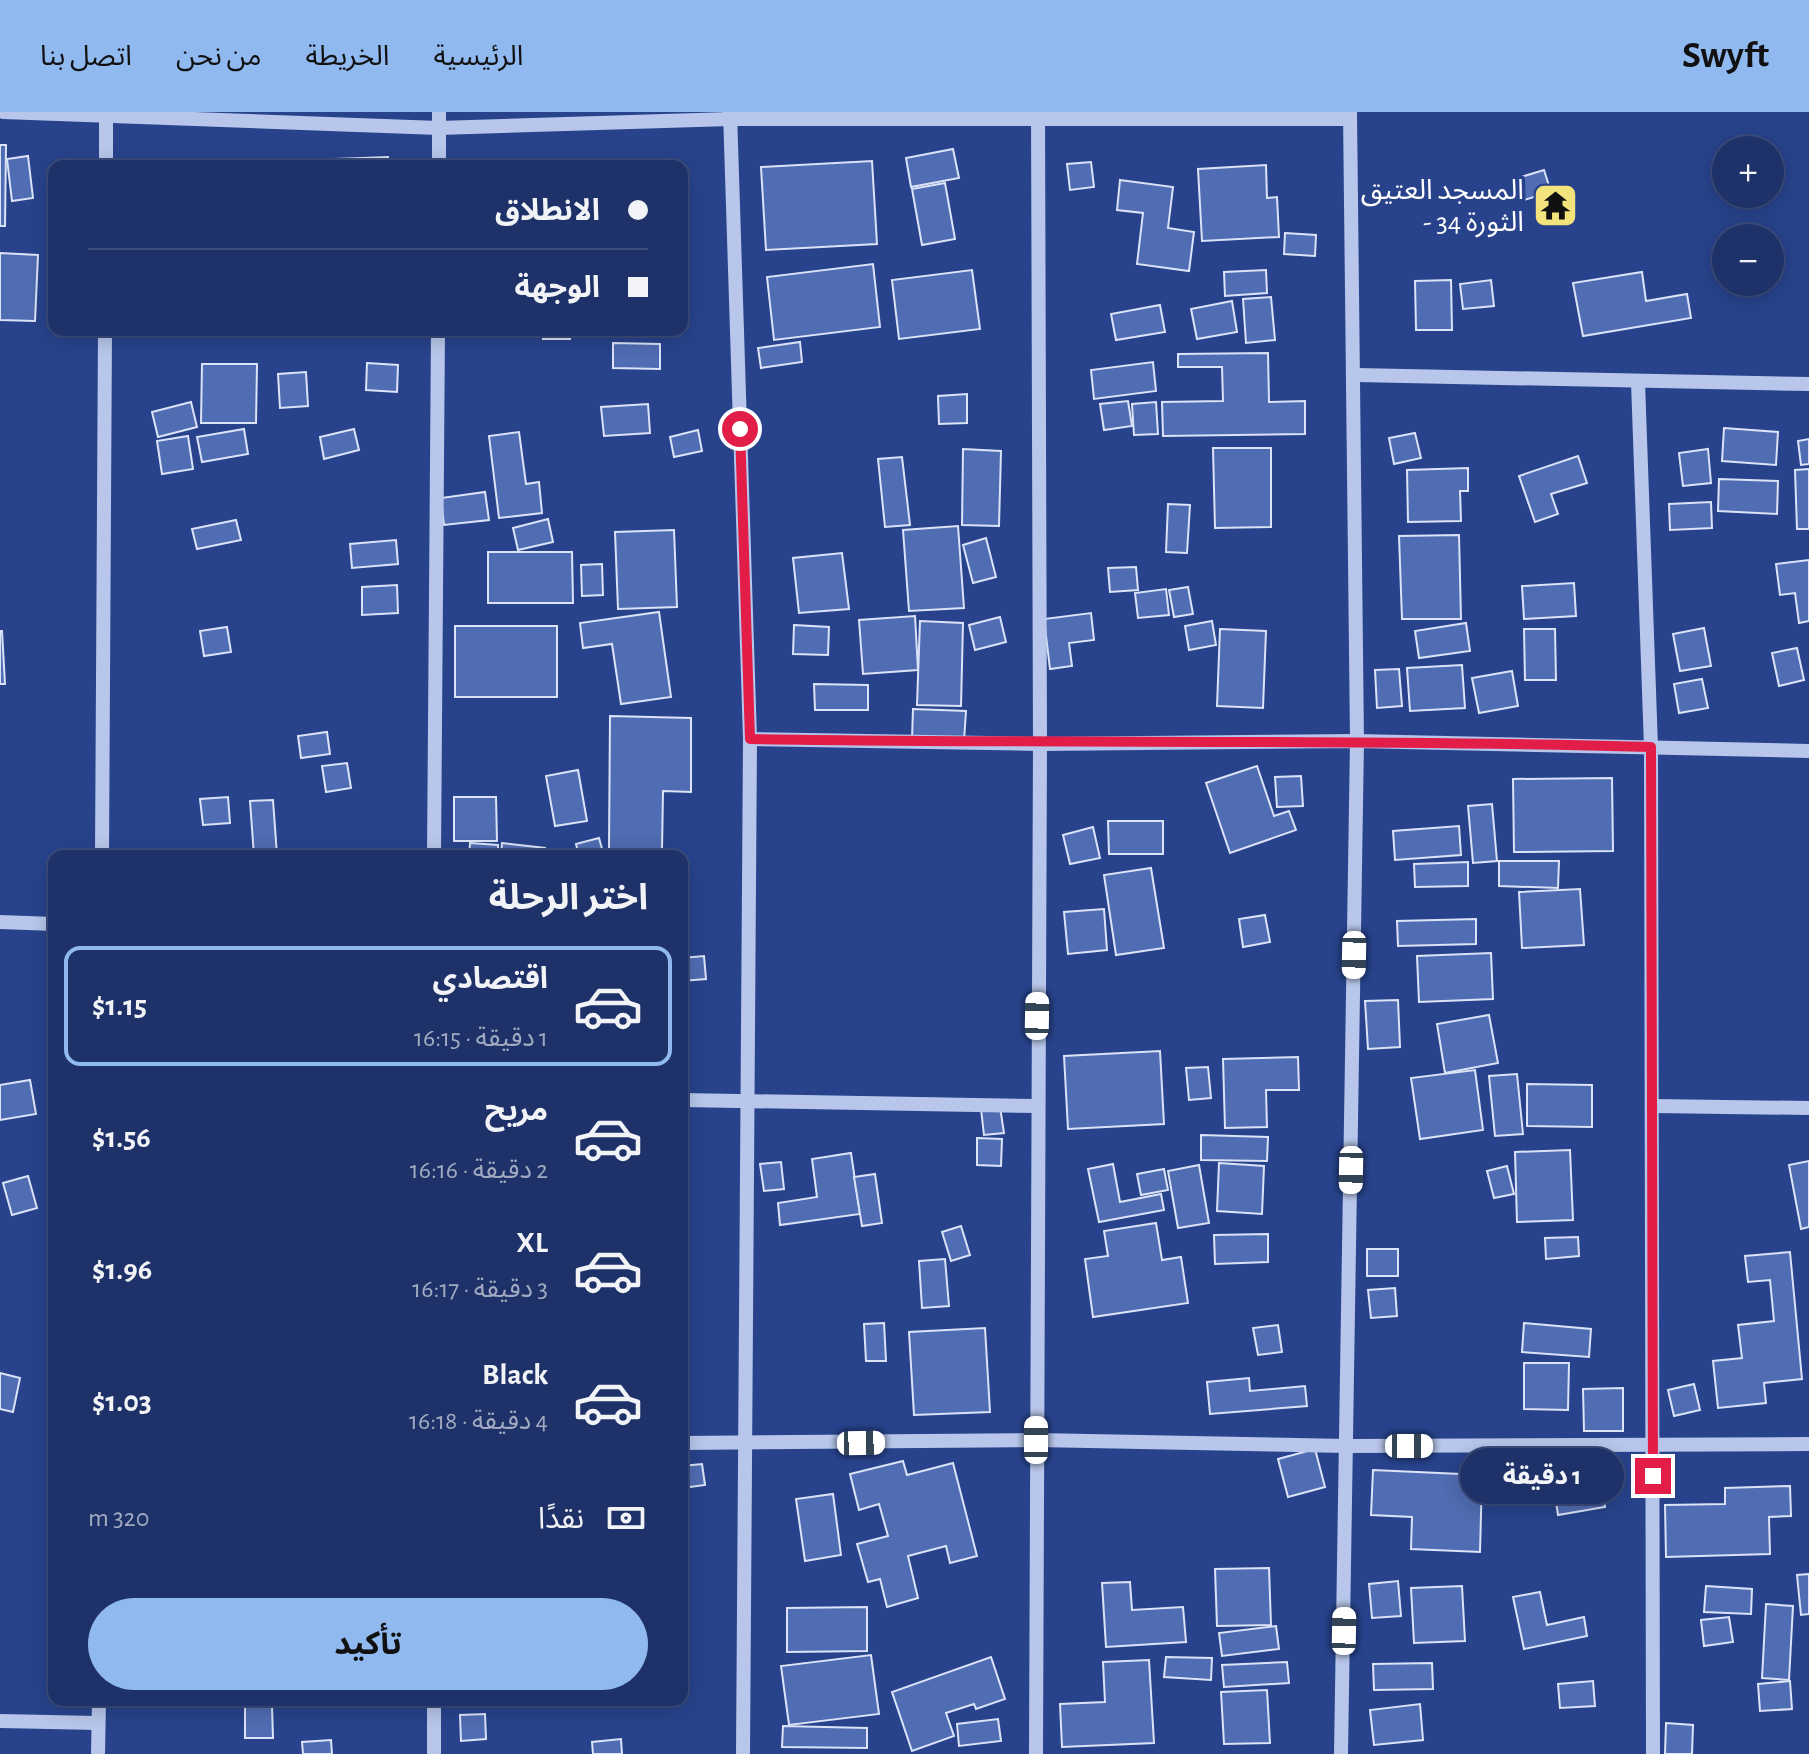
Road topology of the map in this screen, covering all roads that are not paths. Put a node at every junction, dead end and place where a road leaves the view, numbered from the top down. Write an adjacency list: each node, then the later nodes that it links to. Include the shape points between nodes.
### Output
1 (3, 112): 3 (street)
2 (439, 112): 7 (street)
3 (106, 115): 7 (street); 8 (street)
4 (730, 115): 5 (street); 7 (street); 15 (street)
5 (1038, 116): 6 (street); 17 (street)
6 (1350, 116): 12 (street)
7 (439, 128): 9 (street)
8 (106, 160)
9 (439, 160)
10 (105, 336): 20 (street)
11 (438, 336): 21 (street)
12 (1356, 375): 13 (street); 16 (street)
13 (1638, 382): 14 (street); 18 (street)
14 (1809, 384)
15 (750, 739): 17 (street); 24 (street)
16 (1357, 741): 17 (street); 18 (street); 34 (street)
17 (1040, 744): 26 (street)
18 (1651, 747): 19 (street); 27 (street)
19 (1809, 751)
20 (102, 850)
21 (434, 850)
22 (0, 922): 23 (street)
23 (48, 924)
24 (747, 1099): 25 (street); 26 (street); 32 (street)
25 (688, 1100)
26 (1036, 1106): 29 (street)
27 (1652, 1106): 28 (street); 33 (street)
28 (1809, 1108)
29 (1036, 1440): 32 (street); 34 (street); 42 (street)
30 (688, 1443): 32 (street)
31 (1809, 1444): 33 (street)
32 (744, 1445): 41 (street)
33 (1653, 1445): 34 (street); 44 (street)
34 (1348, 1446): 43 (street)
35 (99, 1706): 38 (street)
36 (434, 1706): 40 (street)
37 (0, 1721): 38 (street)
38 (98, 1723): 39 (street)
39 (98, 1754)
40 (434, 1754)
41 (743, 1754)
42 (1036, 1754)
43 (1341, 1754)
44 (1653, 1754)

